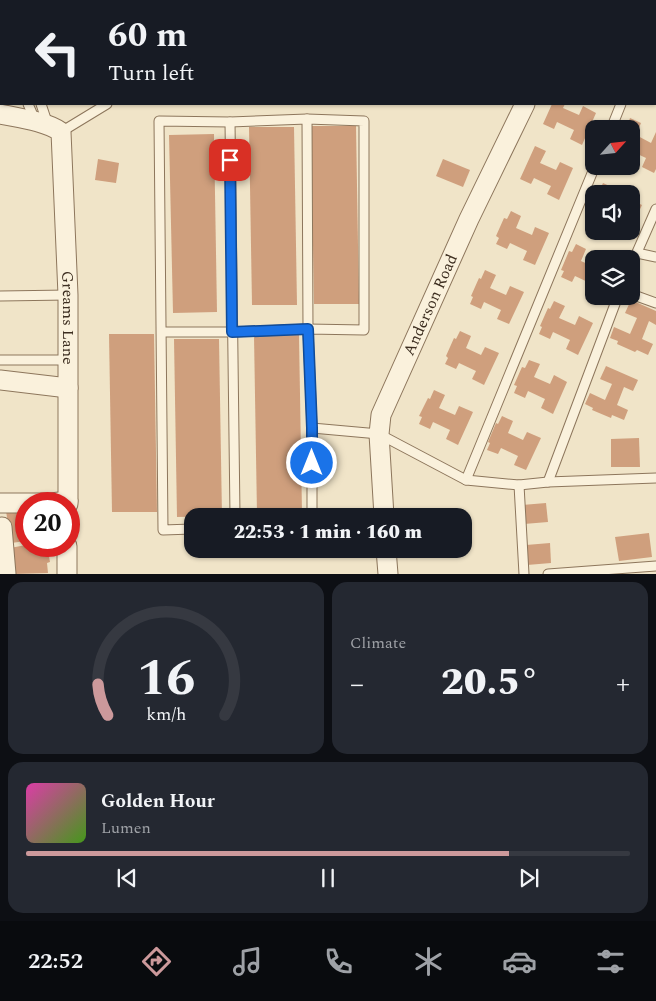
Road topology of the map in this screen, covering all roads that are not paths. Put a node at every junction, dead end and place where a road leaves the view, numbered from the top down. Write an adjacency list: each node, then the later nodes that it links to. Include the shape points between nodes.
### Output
1 (29, 105): 10 (lane)
2 (41, 105): 10 (lane)
3 (104, 105): 10 (lane)
4 (525, 105): 29 (street, Anderson Road, via 469,219 382,415)
5 (621, 105): 8 (lane)
6 (0, 114): 10 (street)
7 (307, 119): 9 (lane); 21 (lane); 21 (lane, via 364,121 364,330)
8 (615, 120)
9 (230, 122): 22 (lane, via 159,121); 23 (lane)
10 (48, 127): 16 (street, Greams Lane)
11 (591, 175): 31 (lane)
12 (656, 209): 13 (lane)
13 (638, 250)
14 (640, 254): 15 (lane)
15 (656, 257)
16 (68, 295): 17 (lane); 25 (street, Greams Lane)
17 (0, 296)
18 (640, 297): 19 (lane)
19 (656, 303)
20 (615, 305): 32 (lane)
21 (308, 329): 23 (lane); 28 (lane)
22 (161, 332): 23 (lane); 41 (lane, via 163,530)
23 (232, 332): 37 (lane)
24 (0, 360): 25 (lane)
25 (68, 360): 27 (street, Greams Lane)
26 (0, 380): 27 (street)
27 (68, 388): 34 (street, Greams Lane)
28 (312, 428): 29 (lane); 38 (lane)
29 (380, 434): 31 (lane); 39 (street, Anderson Road)
30 (656, 478): 32 (lane)
31 (466, 480): 33 (lane)
32 (548, 482): 33 (lane)
33 (519, 485): 48 (lane)
34 (68, 492)
35 (0, 504): 36 (street)
36 (15, 504)
37 (235, 508)
38 (312, 508)
39 (384, 508)
40 (2, 527): 45 (street)
41 (184, 529)
42 (67, 557): 46 (street)
43 (387, 558): 47 (street)
44 (656, 566): 49 (lane)
45 (6, 574)
46 (67, 574)
47 (388, 574)
48 (524, 574)
49 (548, 574)

